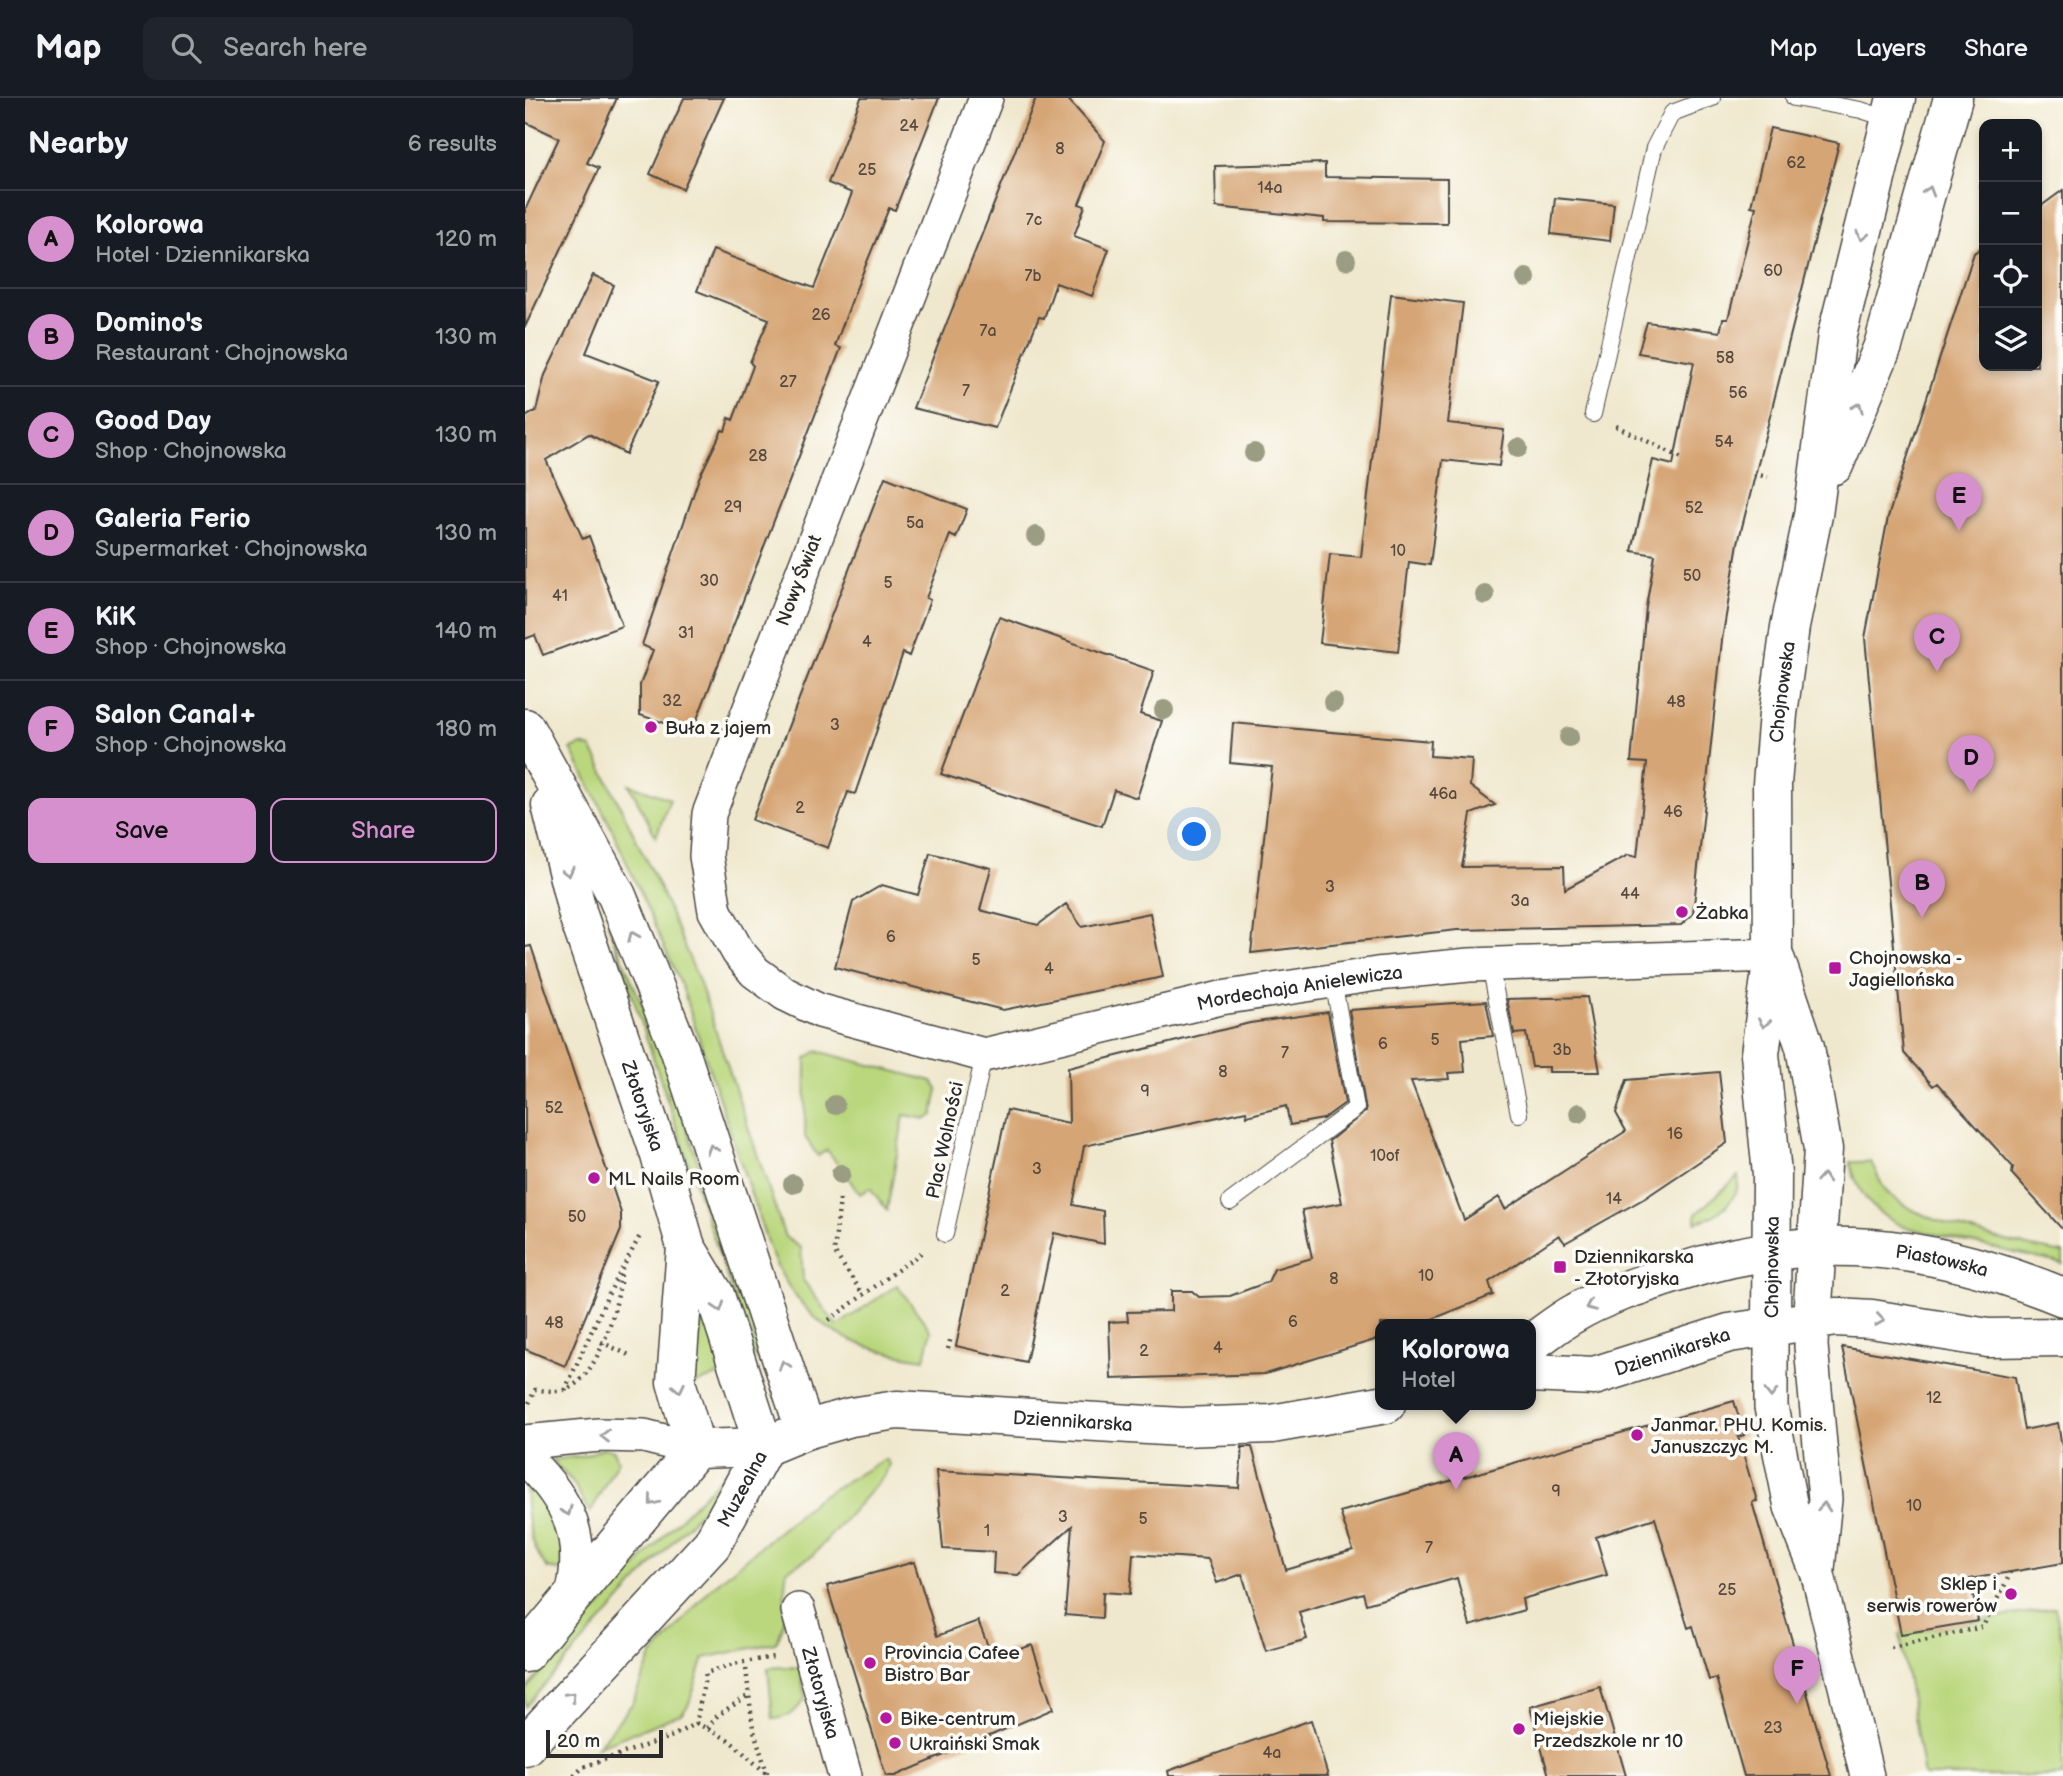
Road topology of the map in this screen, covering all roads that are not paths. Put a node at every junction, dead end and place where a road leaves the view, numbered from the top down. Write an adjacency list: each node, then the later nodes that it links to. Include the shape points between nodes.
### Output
1 (986, 98): 12 (street, Nowy Świat, via 709,814 706,856 711,895 738,952 755,972 785,994)
2 (1712, 98): 6 (lane, via 1672,113 1654,148)
3 (1794, 98): 5 (lane, via 1861,110)
4 (1953, 98): 7 (main road, Chojnowska, one-way to 4, via 1883,346)
5 (1894, 109): 7 (main road, Chojnowska, one-way to 7, via 1837,335)
6 (1593, 414)
7 (1813, 515): 9 (main road, Chojnowska, via 1790,627 1777,725 1772,784)
8 (532, 743): 18 (main road, Złotoryjska, one-way to 18, via 578,915 659,1152); 27 (main road, Złotoryjska, one-way to 8, via 655,988 617,896)
9 (1773, 955): 10 (street, Mordechaja Anielewicza); 17 (main road, Chojnowska, one-way to 9, via 1824,1162 1815,1090); 19 (main road, Chojnowska, one-way to 19, via 1760,1054 1772,1174)
10 (1490, 964): 11 (street, Mordechaja Anielewicza); 14 (lane)
11 (1333, 980): 13 (street, Mordechaja Anielewicza, via 1221,998); 15 (lane, via 1356,1108)
12 (838, 1017): 13 (street, Mordechaja Anielewicza)
13 (984, 1055): 16 (lane, Plac Wolności)
14 (1519, 1115)
15 (1230, 1202)
16 (946, 1234)
17 (1818, 1246): 19 (main road); 20 (main road, Piastowska, via 1889,1248 1954,1261 2001,1272); 21 (main road, Chojnowska)
18 (686, 1247): 29 (main road, Złotoryjska, one-way to 29, via 715,1295); 30 (main road, one-way to 30, via 676,1382)
19 (1772, 1249): 22 (main road, Chojnowska); 24 (main road, one-way to 24, via 1630,1289 1576,1312)
20 (2063, 1297)
21 (1812, 1320): 22 (main road, Dziennikarska); 23 (main road, one-way to 23, via 1872,1319 1988,1338); 32 (street, Chojnowska, one-way to 21, via 1825,1499)
22 (1771, 1325): 25 (main road, Dziennikarska, via 1728,1333 1594,1376); 32 (street, Chojnowska, one-way to 32, via 1771,1407 1791,1507)
23 (2063, 1337)
24 (1536, 1340)
25 (1536, 1373)
26 (1375, 1406): 27 (main road, Dziennikarska, via 1272,1424 1181,1427 897,1410)
27 (805, 1430): 29 (main road, Dziennikarska)
28 (525, 1442): 30 (street, one-way to 28, via 644,1436)
29 (764, 1447): 30 (main road, Muzealna); 36 (main road, Muzealna, one-way to 29, via 712,1544)
30 (696, 1449): 33 (main road, one-way to 33)
31 (525, 1458): 33 (street, one-way to 33, via 551,1484 571,1519 577,1560)
32 (1818, 1575): 38 (street, Chojnowska)
33 (571, 1601): 35 (main road)
34 (798, 1610): 37 (street, Złotoryjska)
35 (525, 1653)
36 (525, 1746)
37 (845, 1776)
38 (1867, 1776)

